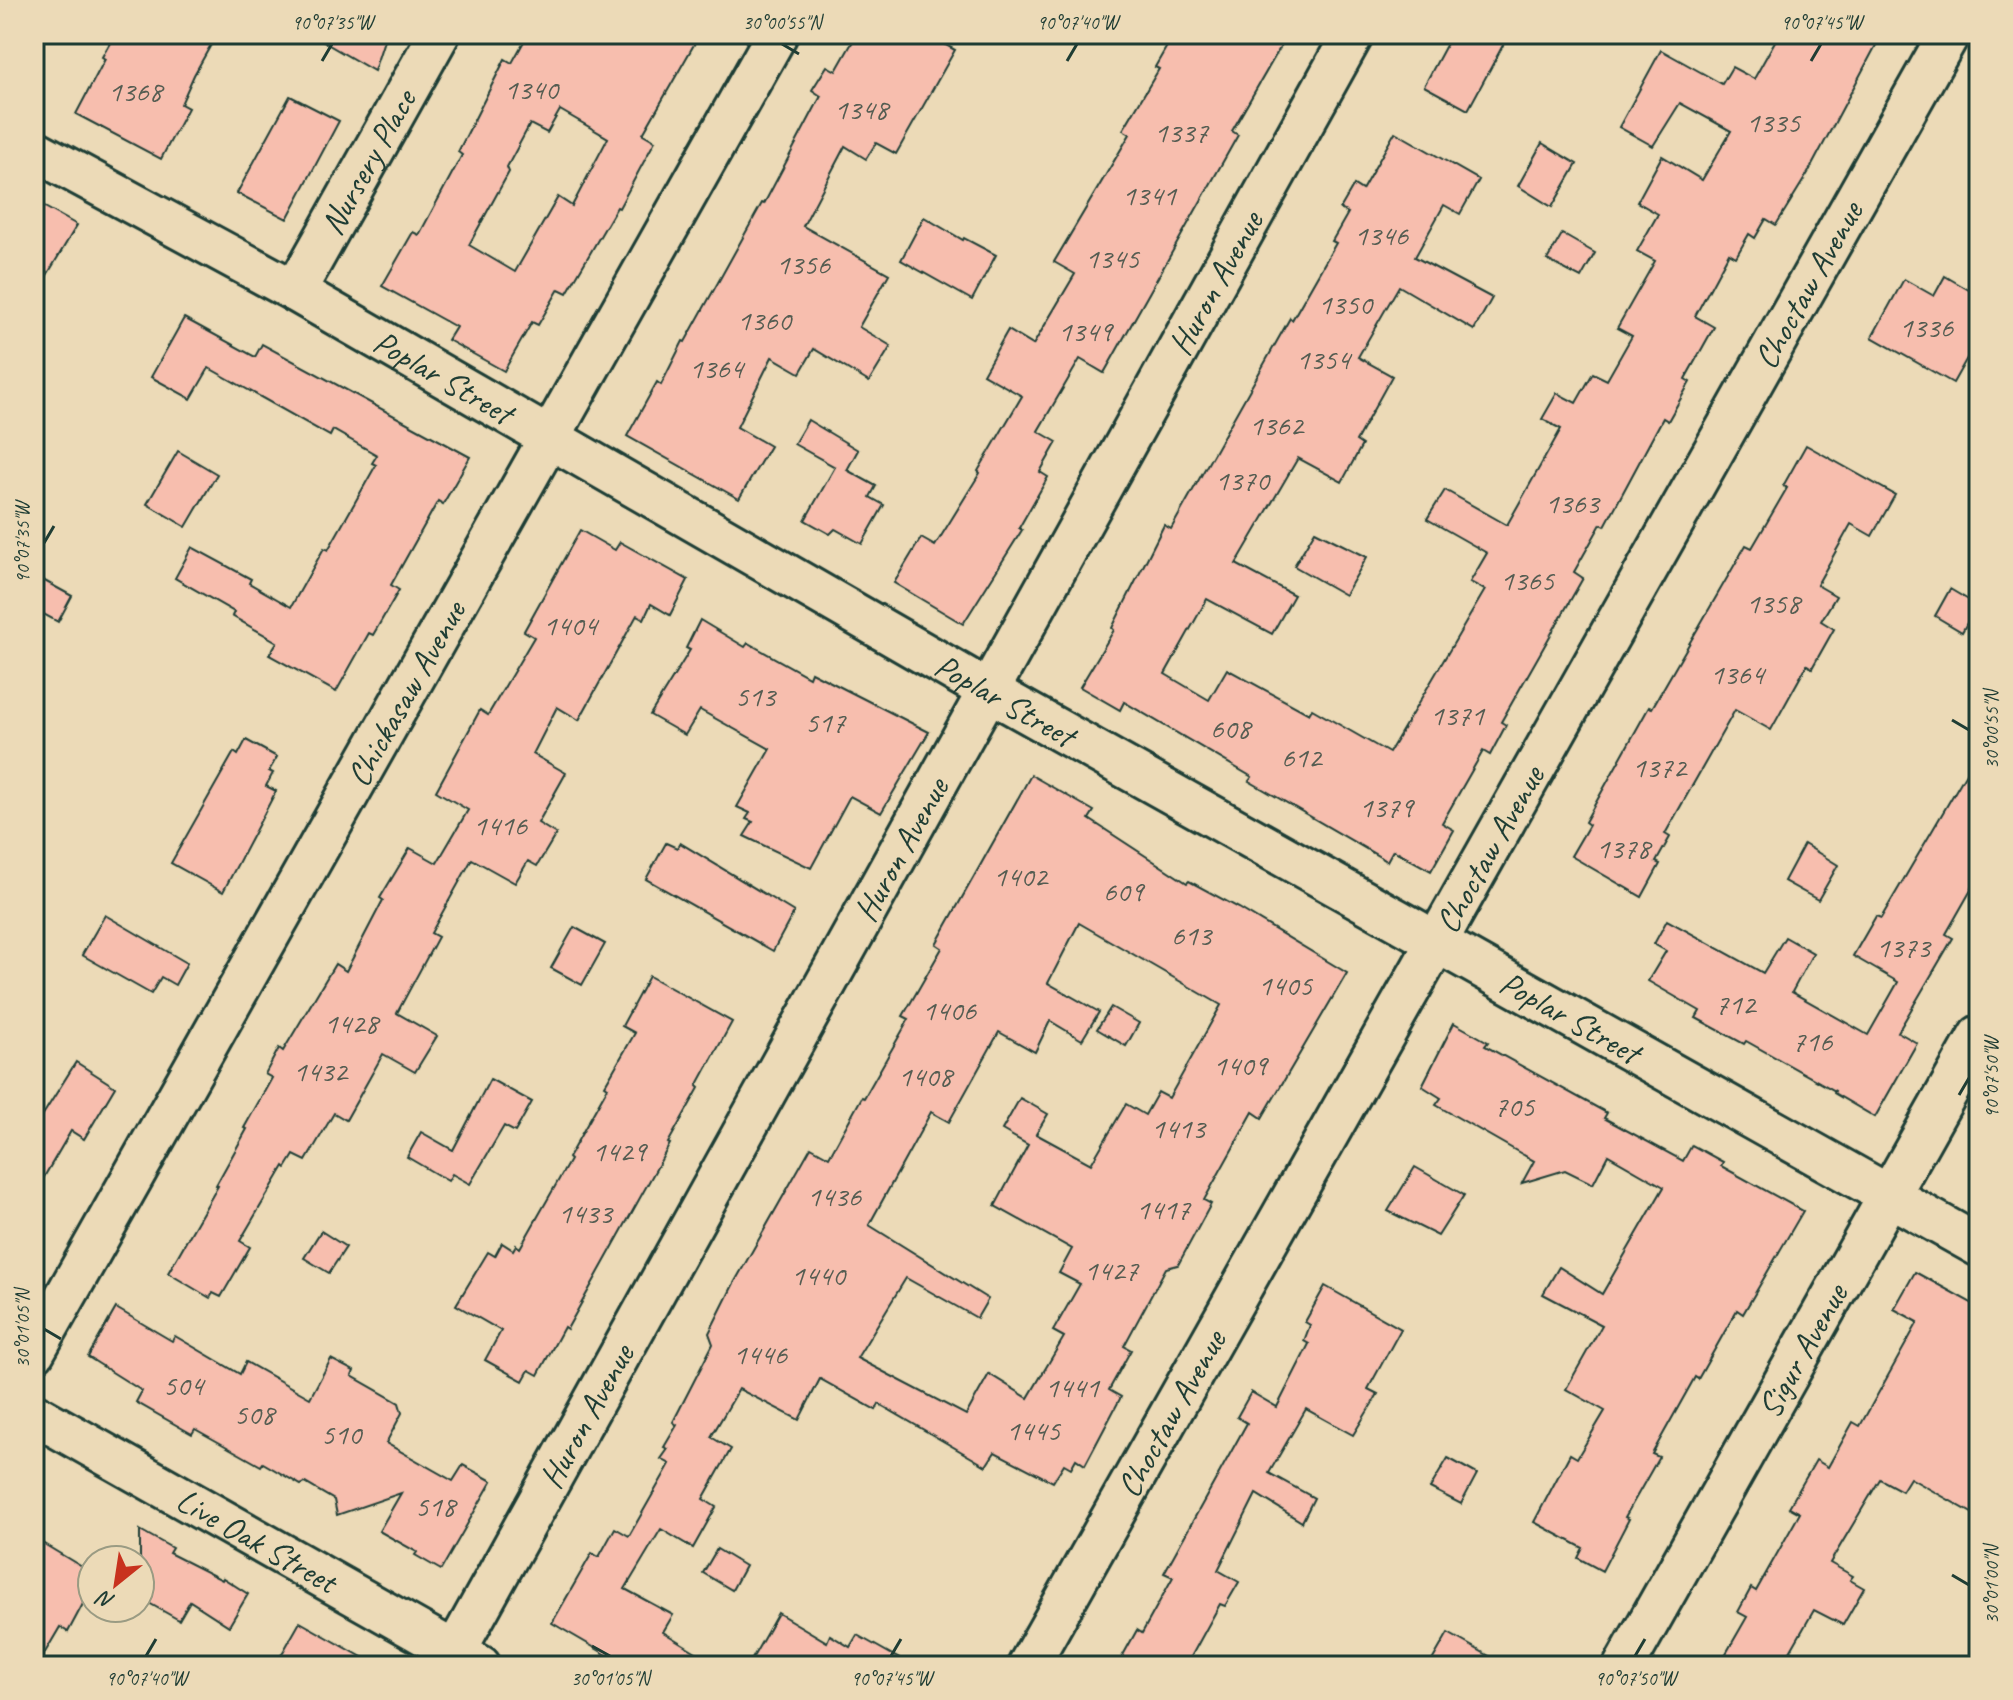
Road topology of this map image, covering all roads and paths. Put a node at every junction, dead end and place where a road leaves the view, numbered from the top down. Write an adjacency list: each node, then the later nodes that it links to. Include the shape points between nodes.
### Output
1 (439, 34): 6 (street, Nursery Place)
2 (777, 34): 7 (street, Chickasaw Avenue)
3 (1353, 34): 8 (street, Huron Avenue)
4 (1949, 34): 9 (street, Choctaw Avenue)
5 (34, 150): 6 (street, Poplar Street)
6 (295, 291): 7 (street, Poplar Street)
7 (550, 438): 8 (street, Poplar Street); 13 (street, Chickasaw Avenue)
8 (989, 691): 9 (street, Poplar Street); 15 (street, Huron Avenue)
9 (1437, 942): 11 (street, Poplar Street); 16 (street, Choctaw Avenue)
10 (1979, 1036): 11 (street, Sigur Avenue)
11 (1888, 1195): 12 (street, Poplar Street); 17 (street, Sigur Avenue)
12 (1979, 1246)
13 (34, 1352)
14 (34, 1414): 15 (street, Live Oak Street)
15 (460, 1661)
16 (1028, 1666)
17 (1624, 1666)

